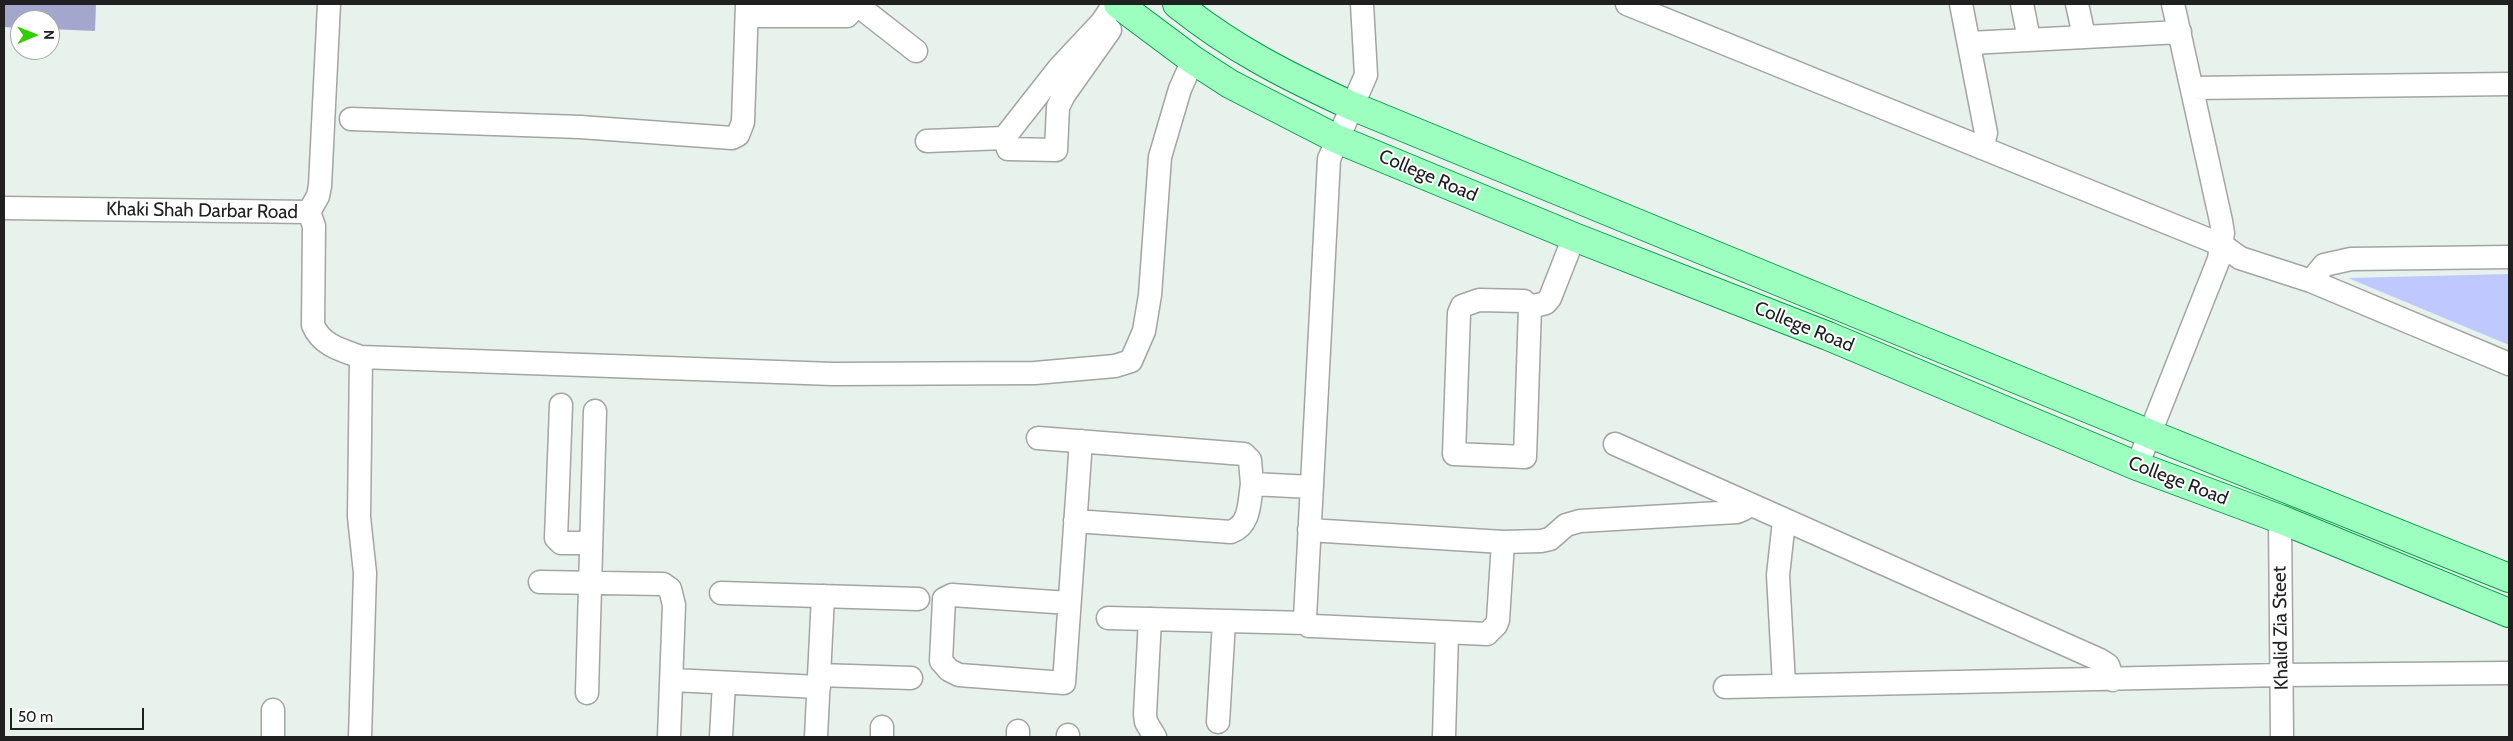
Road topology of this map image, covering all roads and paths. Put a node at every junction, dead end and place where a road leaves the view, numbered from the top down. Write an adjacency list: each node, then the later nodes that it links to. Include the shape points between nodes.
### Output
1 (329, 4): 27 (street, Khaki Shah Darbar Road, via 320,186)
2 (857, 4): 11 (street, via 847,16); 16 (street)
3 (1177, 4): 20 (main road, College Road, via 1222,38 1281,74)
4 (1362, 4): 20 (street, via 1366,74)
5 (1627, 4): 25 (street)
6 (1962, 4): 15 (street)
7 (2022, 4): 14 (street)
8 (2077, 4): 13 (street)
9 (2173, 4): 12 (street)
10 (1119, 6): 17 (main road, College Road); 22 (street, via 1059,68); 22 (street, via 1058,107 1056,150 1008,149)
11 (747, 10): 21 (street, via 743,122 738,135 732,138 580,127)
12 (2180, 32): 13 (street); 19 (street)
13 (2084, 36): 14 (street)
14 (2029, 39): 15 (street)
15 (1970, 43): 25 (street, via 1986,133)
16 (916, 51)
17 (1193, 60): 23 (main road, College Road, via 1257,99); 33 (street, via 1180,89 1160,158 1150,295 1144,331 1131,361 1115,366 1035,374 833,374)
18 (2509, 84): 19 (street)
19 (2192, 88): 29 (street, via 2221,221)
20 (1352, 106): 23 (street); 37 (main road, College Road)
21 (351, 119)
22 (1004, 138): 24 (street)
23 (1337, 139): 28 (main road, College Road); 43 (street, via 1329,159)
24 (927, 141)
25 (1982, 148): 29 (street)
26 (4, 208): 27 (street, Khaki Shah Darbar Road)
27 (309, 212): 33 (street, via 314,226 312,325 317,336 331,346)
28 (1574, 238): 32 (street, via 1550,298 1546,303); 41 (main road, College Road, via 1828,336)
29 (2222, 246): 31 (street, via 2240,258); 37 (street)
30 (2509, 257): 31 (street, via 2333,261 2324,265)
31 (2311, 281): 34 (street)
32 (1530, 307): 32 (street, via 1524,301 1479,300 1462,306 1459,313 1454,454 1525,457)
33 (361, 358): 77 (street, via 359,517 365,573)
34 (2509, 364)
35 (561, 405): 50 (street, via 556,538 562,543)
36 (595, 411): 50 (street)
37 (2150, 434): 41 (street); 51 (main road, College Road)
38 (1038, 438): 39 (street)
39 (1081, 441): 42 (street, via 1244,454 1250,460); 46 (street)
40 (1615, 444): 44 (street)
41 (2137, 466): 45 (main road, College Road)
42 (1252, 484): 43 (street); 46 (street, via 1247,519 1240,528 1231,532)
43 (1312, 487): 48 (street)
44 (1747, 503): 47 (street); 49 (street, via 1737,512 1580,521 1566,525 1550,539)
45 (2280, 519): 58 (main road, College Road); 65 (street, Khalid Zia Steet)
46 (1075, 521): 57 (street)
47 (1784, 521): 68 (street, via 2100,660 2108,665); 71 (street, via 1778,575)
48 (1309, 530): 49 (street); 62 (street, via 1304,611)
49 (1503, 542): 63 (street, via 1496,626 1487,634)
50 (591, 543): 53 (street)
51 (2509, 578)
52 (540, 582): 53 (street)
53 (590, 583): 67 (street, via 663,584 670,589 674,605); 73 (street)
54 (721, 593): 55 (street)
55 (823, 596): 56 (street); 69 (street)
56 (918, 599)
57 (1069, 603): 57 (street, via 952,595 944,599 941,661 959,675 1064,683)
58 (2509, 613)
59 (1108, 618): 60 (street)
60 (1150, 618): 61 (street); 81 (street, via 1145,714 1146,722)
61 (1224, 622): 62 (street); 75 (street)
62 (1307, 623): 63 (street, via 1313,626)
63 (1447, 633): 82 (street)
64 (2509, 673): 65 (street)
65 (2281, 675): 68 (street); 83 (street, Khalid Zia Steet)
66 (911, 678): 69 (street)
67 (672, 680): 70 (street); 78 (street)
68 (2113, 680): 71 (street)
69 (819, 681): 70 (street); 80 (street)
70 (724, 683): 79 (street)
71 (1784, 684): 72 (street)
72 (1725, 687)
73 (587, 693)
74 (273, 710): 76 (street)
75 (1218, 722)
76 (273, 737)
77 (360, 737)
78 (669, 737)
79 (721, 737)
80 (816, 737)
81 (1156, 737)
82 (1444, 737)
83 (2282, 737)

